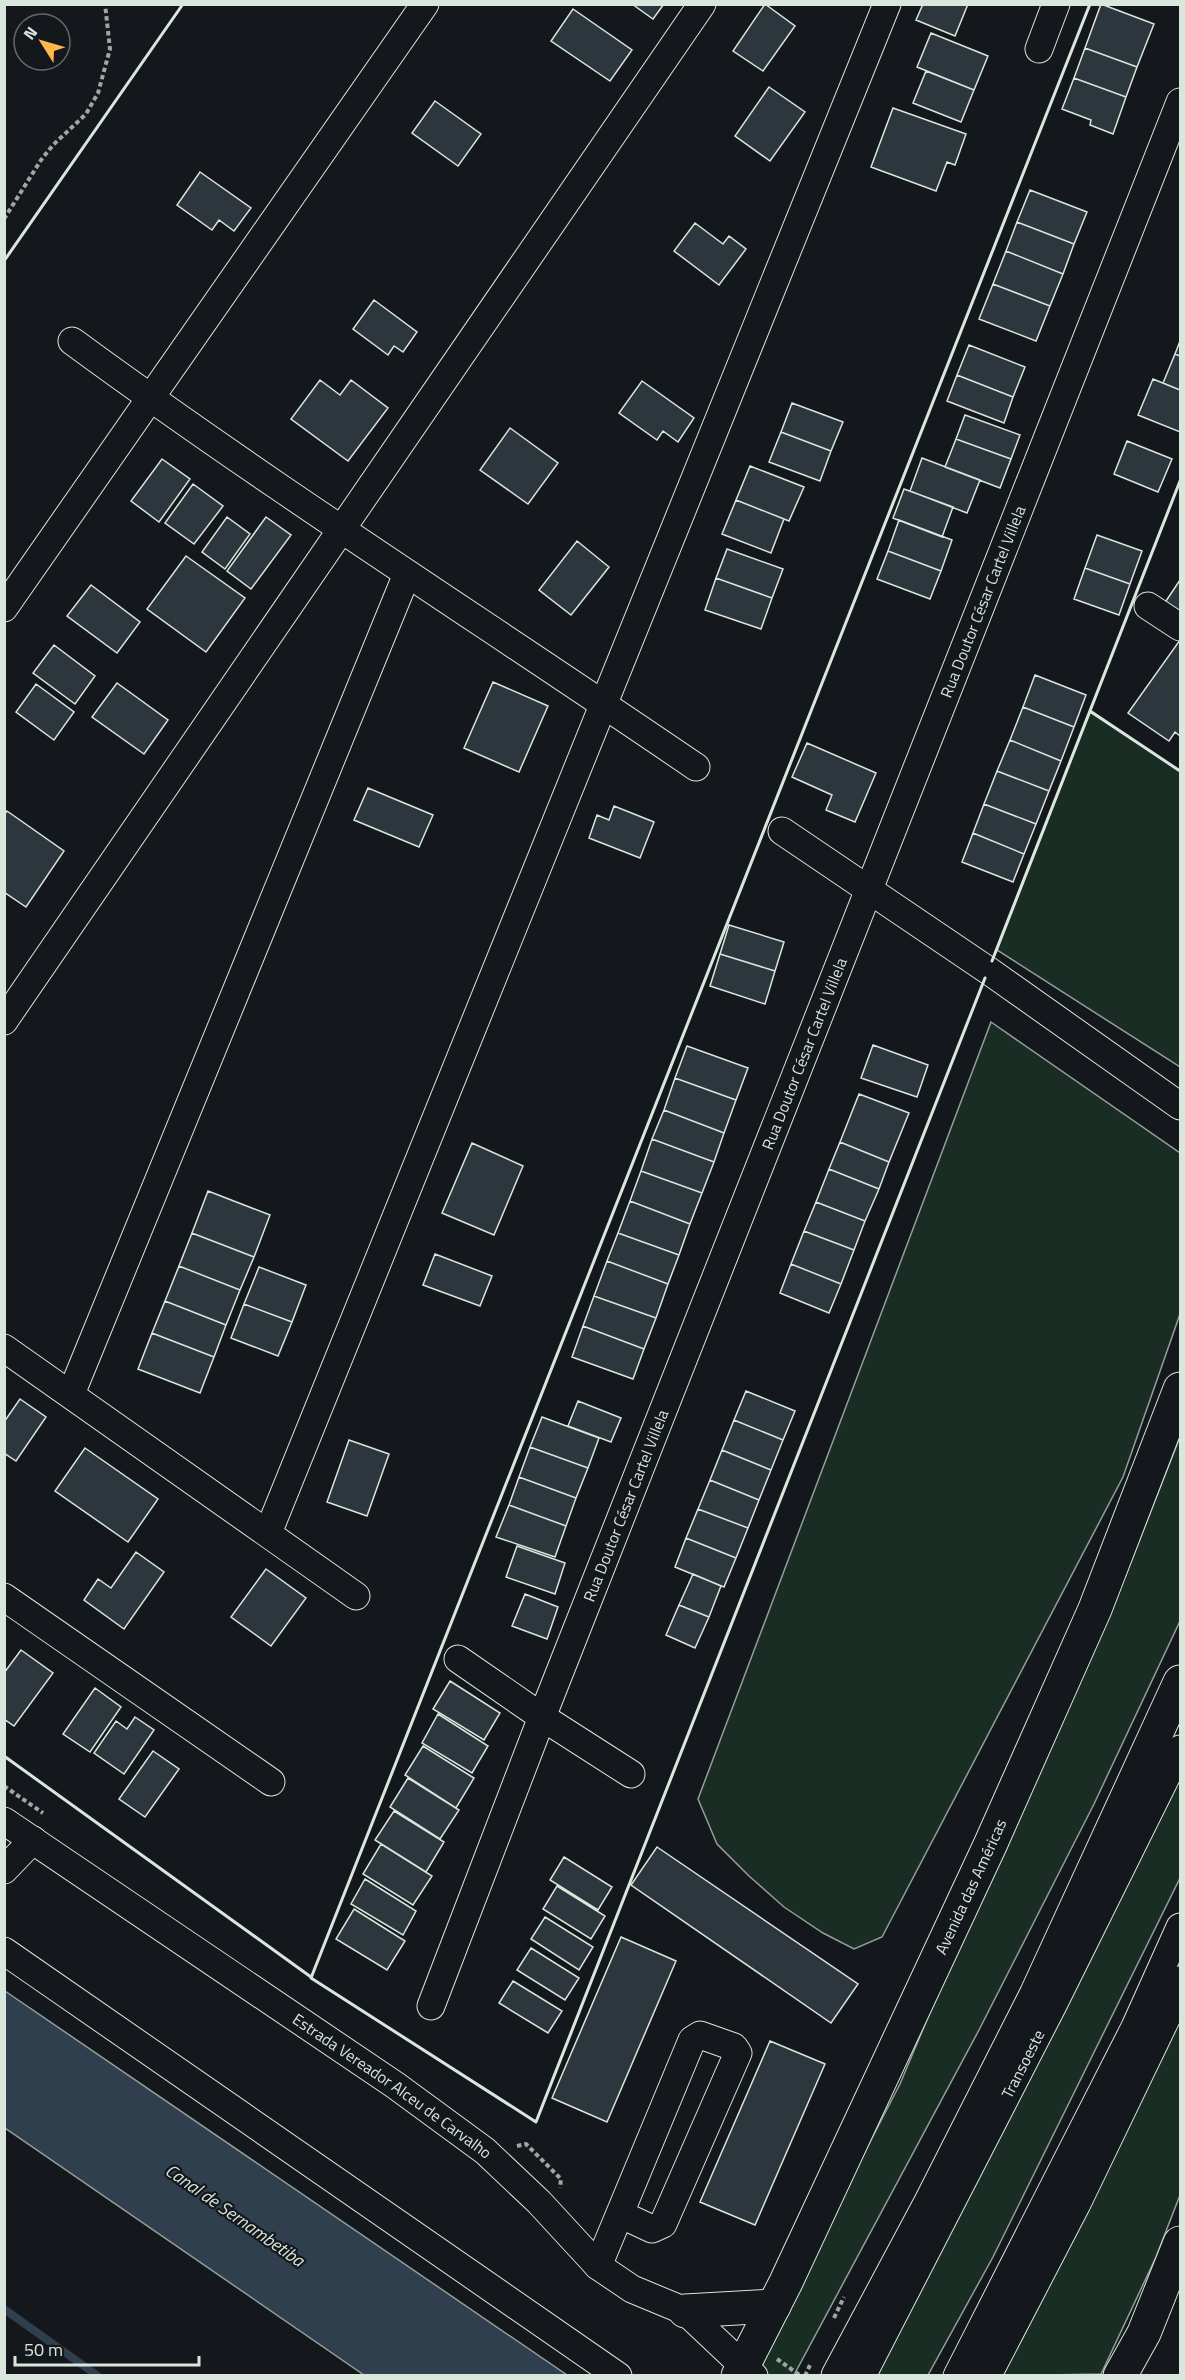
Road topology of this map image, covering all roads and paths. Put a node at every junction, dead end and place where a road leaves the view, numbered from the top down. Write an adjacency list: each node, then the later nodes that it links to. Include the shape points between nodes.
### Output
1 (105, 4): 8 (path, via 110,49 98,93 86,114 41,160)
2 (426, 4): 10 (street)
3 (702, 4): 11 (street)
4 (887, 4): 16 (street)
5 (1056, 4): 6 (street)
6 (1039, 49)
7 (1180, 102): 19 (street, Rua Doutor César Cartel Villela)
8 (4, 219)
9 (72, 341): 10 (street)
10 (150, 399): 11 (street); 14 (street)
11 (340, 528): 12 (street); 20 (street)
12 (407, 574): 16 (street); 24 (street)
13 (1148, 606): 15 (street)
14 (4, 608)
15 (1180, 627)
16 (604, 704): 17 (street); 25 (street)
17 (696, 767)
18 (782, 831): 19 (street)
19 (870, 892): 21 (street); 30 (street, Rua Doutor César Cartel Villela)
20 (4, 1021)
21 (1180, 1106)
22 (4, 1348): 24 (street)
23 (1180, 1389): 44 (main road, Avenida das Américas, via 1095,1609 1001,1822)
24 (71, 1394): 25 (street)
25 (268, 1533): 26 (street)
26 (356, 1596)
27 (4, 1597): 33 (street)
28 (458, 1659): 30 (street)
29 (1180, 1682): 46 (main road)
30 (542, 1717): 32 (street); 40 (street, Rua Doutor César Cartel Villela)
31 (1180, 1749): 46 (street, Transoeste)
32 (631, 1774)
33 (271, 1782)
34 (4, 1821): 35 (street, Estrada Vereador Alceu de Carvalho)
35 (33, 1840): 36 (street); 43 (street, Estrada Vereador Alceu de Carvalho, via 395,2085 485,2151)
36 (4, 1870)
37 (1180, 1927): 51 (street, via 1130,2038)
38 (4, 1951): 48 (street)
39 (1180, 1983): 52 (main road, via 1074,2203)
40 (431, 2006)
41 (620, 2214): 41 (street, via 692,2040 700,2035 734,2047 738,2053 663,2224 652,2229); 43 (street)
42 (1180, 2243): 53 (main road, via 1144,2333)
43 (598, 2266): 45 (street, Estrada Vereador Alceu de Carvalho, via 632,2289)
44 (774, 2306): 45 (main road); 47 (main road, Avenida das Américas)
45 (685, 2311): 47 (street, Estrada Vereador Alceu de Carvalho)
46 (872, 2337): 49 (main road); 50 (street, Transoeste)
47 (745, 2372)
48 (618, 2376)
49 (838, 2376)
50 (862, 2376)
51 (957, 2376)
52 (984, 2376)
53 (1120, 2376)

